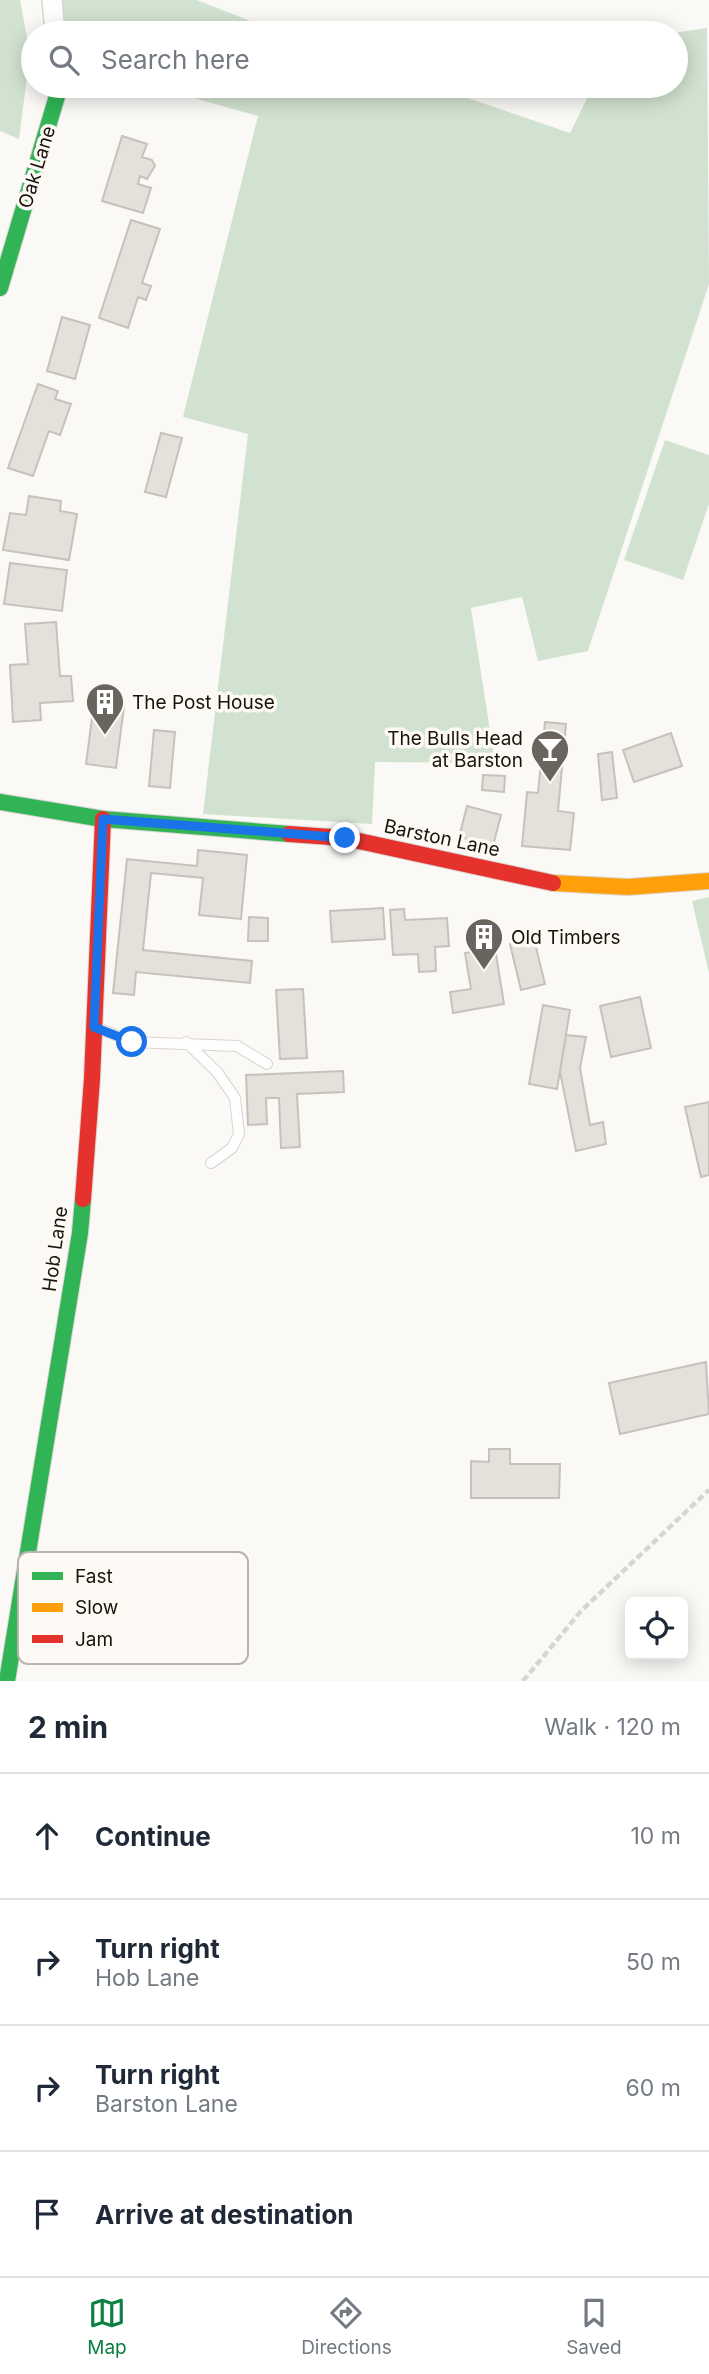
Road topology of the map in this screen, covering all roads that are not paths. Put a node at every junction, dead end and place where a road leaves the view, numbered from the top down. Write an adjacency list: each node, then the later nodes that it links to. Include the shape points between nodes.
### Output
1 (52, 0): 2 (street)
2 (54, 21)
3 (56, 98): 4 (street, Oak Lane)
4 (0, 288)
5 (0, 802): 6 (street, Barston Lane)
6 (103, 819): 7 (street, Barston Lane, via 345,838 561,885 628,887); 8 (street, Hob Lane)
7 (709, 881)
8 (94, 1027): 9 (lane, via 132,1042); 12 (street, Hob Lane, via 80,1233)
9 (186, 1042): 10 (lane, via 237,1046); 11 (lane, via 217,1072 235,1098 239,1134 232,1148)
10 (267, 1064)
11 (211, 1163)
12 (28, 1552)
13 (18, 1613): 14 (street, Hob Lane)
14 (7, 1681)

